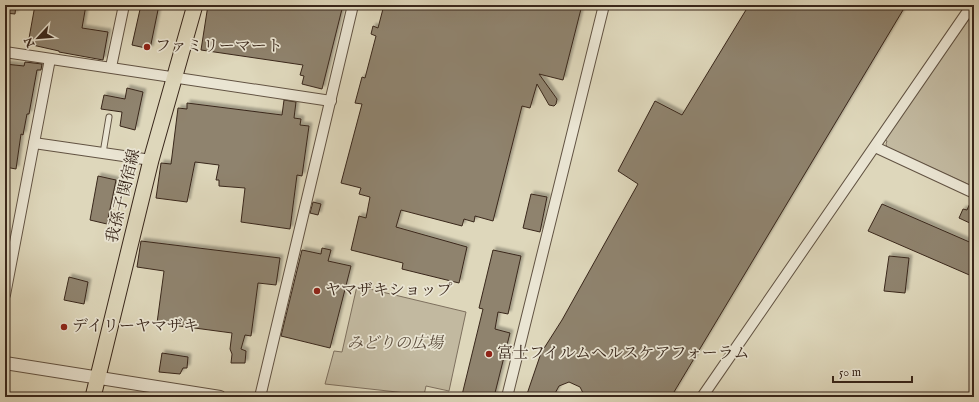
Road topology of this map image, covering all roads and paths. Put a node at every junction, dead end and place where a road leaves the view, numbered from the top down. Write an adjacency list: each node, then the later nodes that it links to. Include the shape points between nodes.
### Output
1 (124, 5): 8 (street)
2 (195, 5): 9 (main road, 我孫子関宿線)
3 (353, 5): 10 (street)
4 (604, 5): 23 (street)
5 (972, 5): 13 (street)
6 (5, 52): 7 (street)
7 (50, 59): 8 (street); 12 (street)
8 (111, 67): 9 (street)
9 (174, 78): 10 (street); 15 (main road, 我孫子関宿線)
10 (331, 101): 22 (street)
11 (109, 117): 14 (lane)
12 (34, 143): 14 (street); 17 (street)
13 (875, 147): 16 (street); 24 (street)
14 (103, 153): 15 (street)
15 (151, 160): 19 (main road, 我孫子関宿線)
16 (974, 193)
17 (5, 295)
18 (5, 363): 19 (street)
19 (98, 378): 20 (main road, 我孫子関宿線); 21 (street)
20 (93, 397)
21 (220, 397)
22 (260, 397)
23 (507, 397)
24 (702, 397)

